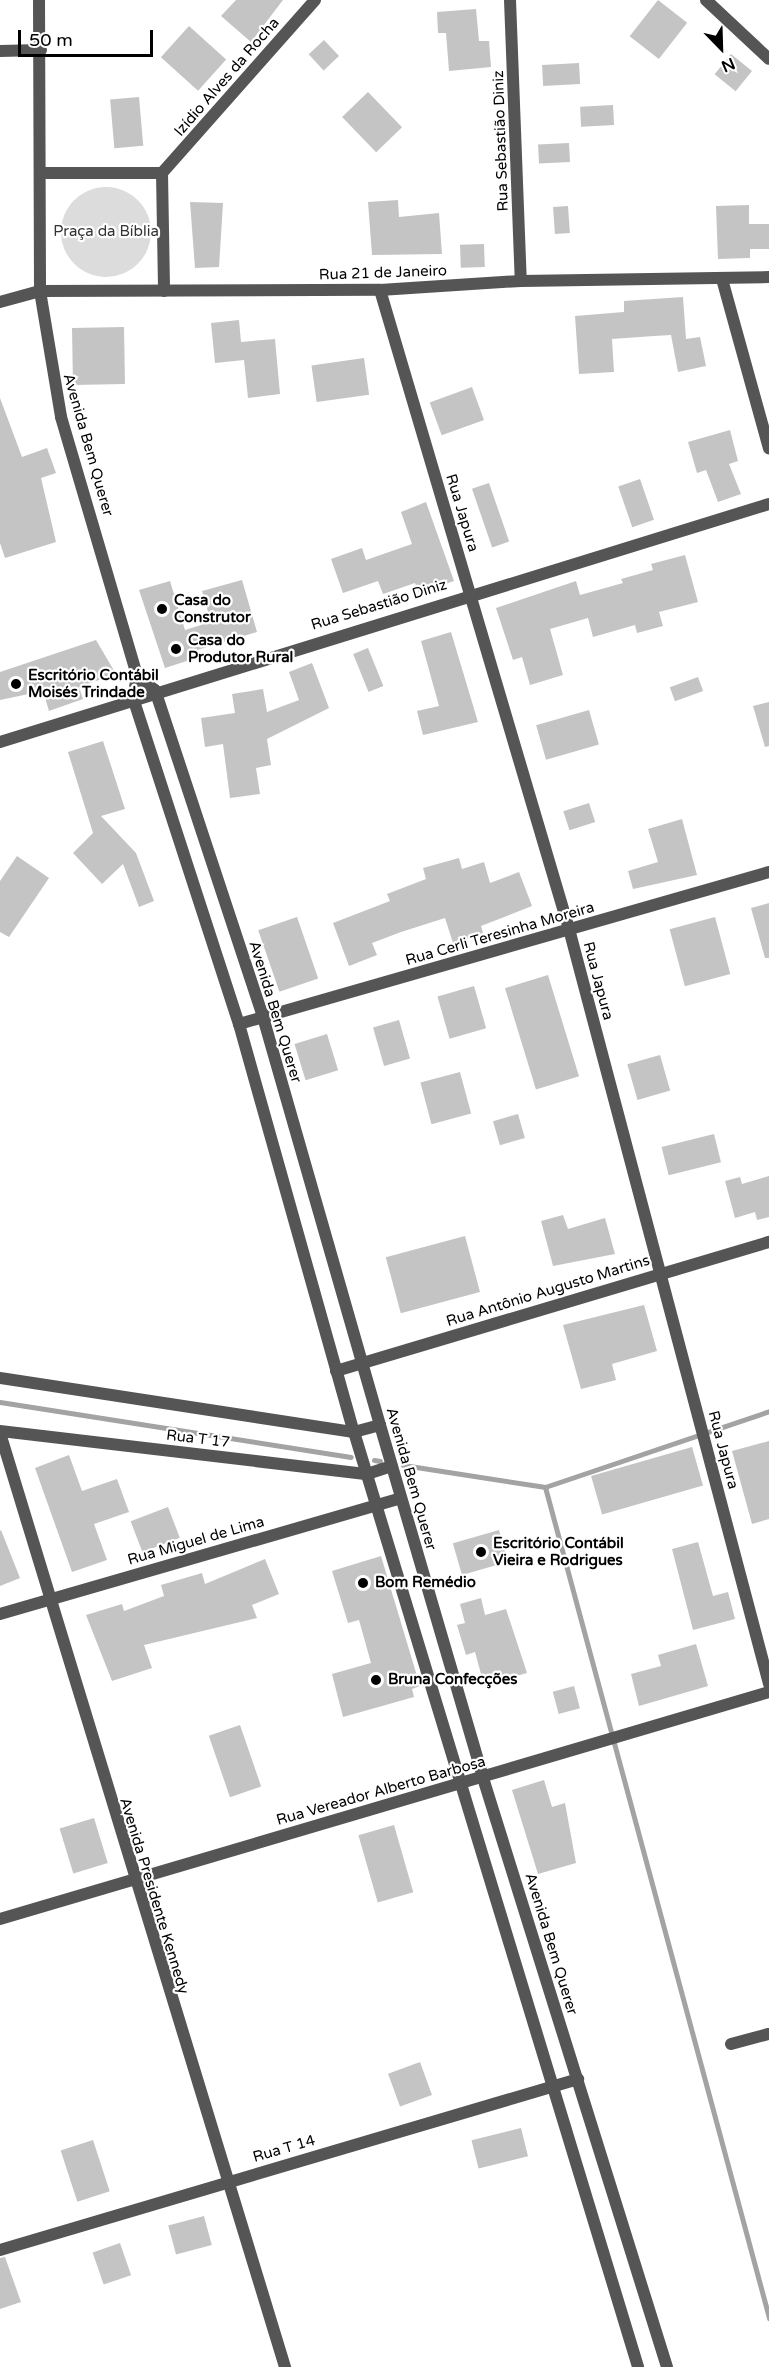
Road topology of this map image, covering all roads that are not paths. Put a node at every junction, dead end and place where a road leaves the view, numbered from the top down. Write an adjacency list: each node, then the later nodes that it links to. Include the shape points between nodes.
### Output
1 (39, 0): 5 (street, Avenida Bem Querer)
2 (315, 0): 9 (street, Izídio Alves da Rocha)
3 (510, 0): 12 (street, Rua Sebastião Diniz)
4 (706, 0): 7 (street)
5 (41, 50): 6 (street); 8 (street, Avenida Bem Querer)
6 (0, 51)
7 (769, 59)
8 (42, 173): 9 (street); 14 (street, Avenida Bem Querer)
9 (162, 173): 15 (street)
10 (769, 277): 11 (street, Rua 21 de Janeiro)
11 (722, 279): 12 (street, Rua 21 de Janeiro); 17 (street)
12 (521, 281): 13 (street, Rua 21 de Janeiro)
13 (380, 290): 15 (street, Rua 21 de Janeiro); 19 (street, Rua Japura)
14 (40, 291): 15 (street, Rua 21 de Janeiro); 16 (street, Rua 21 de Janeiro); 20 (street, Avenida Bem Querer, via 61,417)
15 (164, 291)
16 (0, 302)
17 (769, 449)
18 (769, 504): 19 (street, Rua Sebastião Diniz)
19 (470, 592): 21 (street, Rua Sebastião Diniz); 25 (street, Rua Japura)
20 (137, 676): 21 (street); 22 (street, Avenida Bem Querer)
21 (155, 690): 22 (street, Rua Sebastião Diniz); 26 (street, Avenida Bem Querer)
22 (133, 698): 23 (street, Rua Sebastião Diniz); 27 (street, Avenida Bem Querer)
23 (0, 742)
24 (769, 872): 25 (street, Rua Cerli Teresinha Moreira)
25 (569, 929): 26 (street, Rua Cerli Teresinha Moreira); 29 (street, Rua Japura)
26 (263, 1017): 27 (street, Rua Cerli Teresinha Moreira); 30 (street, Avenida Bem Querer)
27 (238, 1024): 31 (street, Avenida Bem Querer)
28 (769, 1242): 29 (street, Rua Antônio Augusto Martins)
29 (659, 1273): 30 (street, Rua Antônio Augusto Martins); 42 (street, Rua Japura)
30 (361, 1364): 31 (street, Rua Antônio Augusto Martins); 33 (street, Avenida Bem Querer)
31 (336, 1371): 35 (street, Avenida Bem Querer)
32 (0, 1378): 35 (street, Rua T 17)
33 (380, 1425): 35 (street, Rua T 17); 36 (street, Avenida Bem Querer)
34 (0, 1432): 37 (street, Rua T 17); 40 (street, Avenida Presidente Kennedy)
35 (354, 1432): 37 (street, Avenida Bem Querer)
36 (392, 1466): 37 (street, Rua T 17); 38 (street, Avenida Bem Querer)
37 (367, 1474): 39 (street, Avenida Bem Querer)
38 (401, 1498): 39 (street, Rua Miguel de Lima); 44 (street, Avenida Bem Querer)
39 (377, 1504): 40 (street, Rua Miguel de Lima); 45 (street, Avenida Bem Querer)
40 (48, 1599): 41 (street, Rua Miguel de Lima); 46 (street, Avenida Presidente Kennedy)
41 (0, 1614)
42 (769, 1684)
43 (769, 1692): 44 (street, Rua Vereador Alberto Barbosa)
44 (483, 1778): 45 (street, Rua Vereador Alberto Barbosa); 50 (street, Avenida Bem Querer)
45 (459, 1785): 46 (street, Rua Vereador Alberto Barbosa); 51 (street, Avenida Bem Querer)
46 (133, 1877): 47 (street, Rua Vereador Alberto Barbosa); 52 (street, Avenida Presidente Kennedy)
47 (0, 1919)
48 (769, 2034): 49 (street)
49 (731, 2044)
50 (578, 2079): 51 (street, Rua T 14); 56 (street, Avenida Bem Querer)
51 (552, 2086): 52 (street, Rua T 14); 55 (street, Avenida Bem Querer)
52 (227, 2182): 53 (street, Rua T 14); 54 (street, Avenida Presidente Kennedy)
53 (0, 2250)
54 (285, 2367)
55 (638, 2367)
56 (667, 2367)

